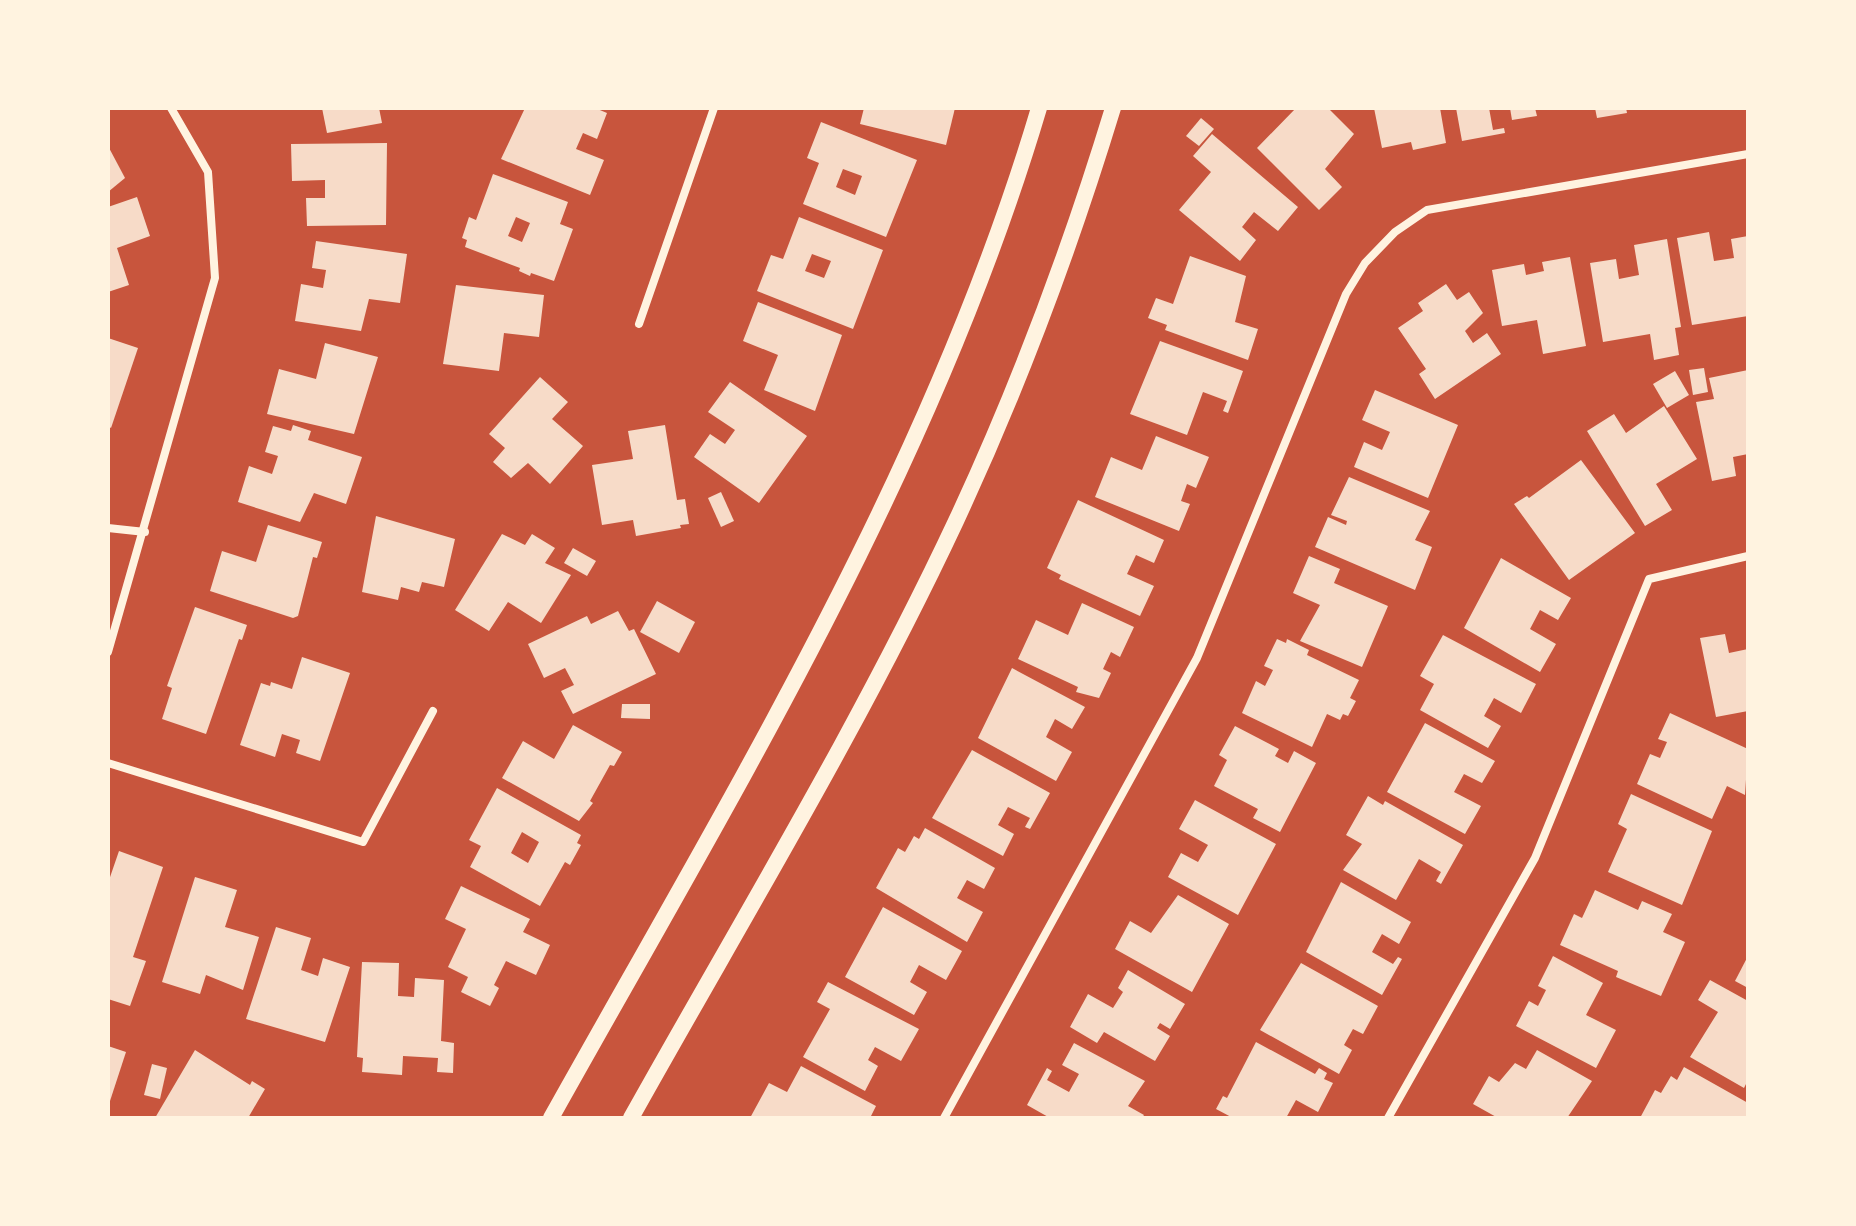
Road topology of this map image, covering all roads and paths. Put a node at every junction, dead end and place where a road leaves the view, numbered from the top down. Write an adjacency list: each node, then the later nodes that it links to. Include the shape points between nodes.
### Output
1 (171, 108): 8 (street, via 208,172 215,278)
2 (714, 108): 6 (street)
3 (1039, 108): 13 (main road, via 969,311 890,495 799,674)
4 (1113, 108): 14 (main road, via 1034,335 956,521 866,698)
5 (1748, 154): 15 (street, via 1427,210 1395,232 1365,263 1335,319 1197,658)
6 (639, 324)
7 (108, 528): 8 (street)
8 (145, 532): 10 (street)
9 (1748, 556): 16 (street, via 1649,579 1535,858)
10 (108, 652)
11 (433, 711): 12 (street, via 363,842)
12 (108, 763)
13 (551, 1118)
14 (631, 1118)
15 (944, 1118)
16 (1388, 1118)

